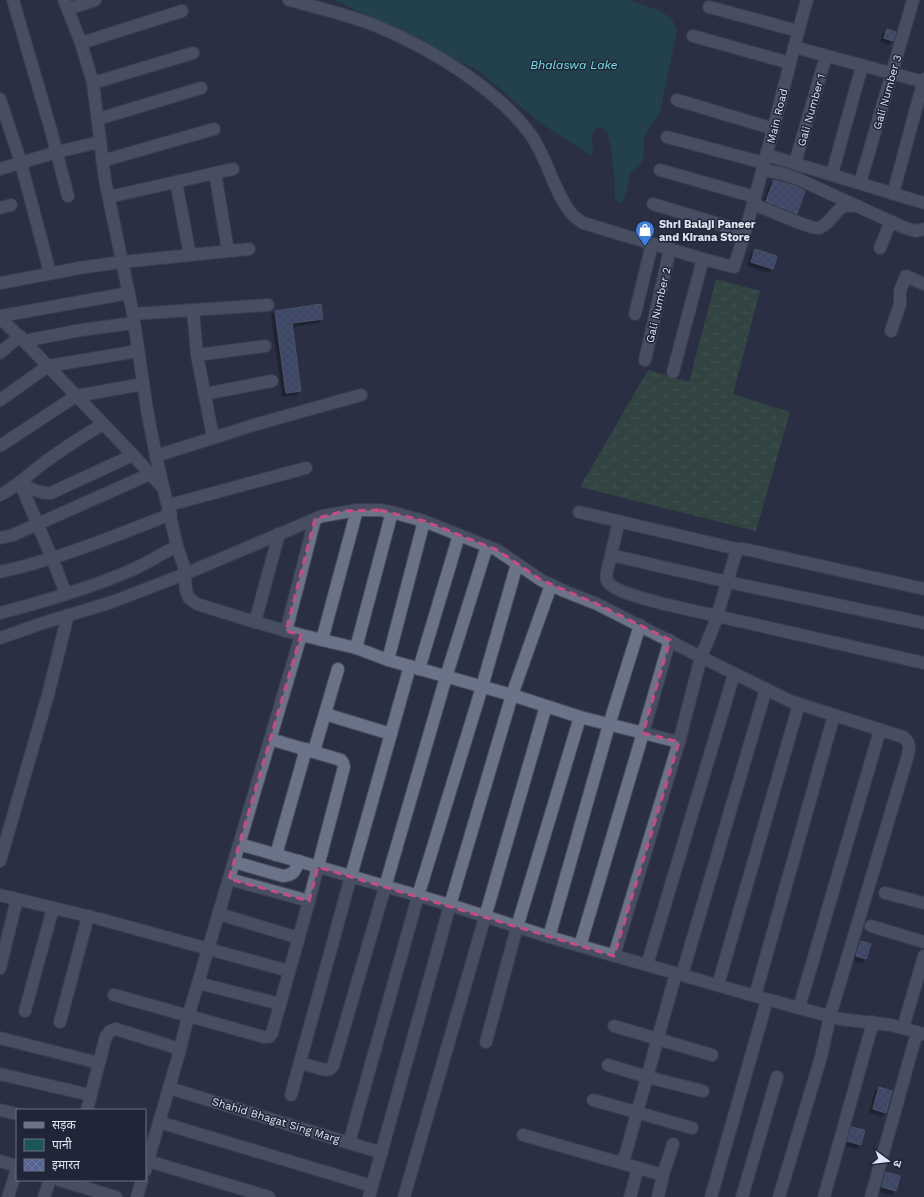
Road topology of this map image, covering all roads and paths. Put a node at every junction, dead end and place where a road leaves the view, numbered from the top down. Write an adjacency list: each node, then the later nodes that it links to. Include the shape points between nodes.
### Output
1 (12, 0): 29 (street)
2 (95, 0): 6 (street)
3 (289, 0): 51 (street, via 348,16 385,30 450,65 489,92 512,113 532,137 572,214 583,223)
4 (805, 0): 9 (street, Main Road)
5 (913, 0): 17 (street, Gali Number 3)
6 (66, 5): 11 (street)
7 (709, 7): 9 (street)
8 (182, 11): 11 (street)
9 (798, 31): 12 (street, Main Road)
10 (693, 36): 15 (street)
11 (81, 44): 19 (street)
12 (794, 46): 14 (street); 15 (street, Main Road)
13 (193, 53): 19 (street)
14 (826, 56): 16 (street); 33 (street, Gali Number 1)
15 (790, 63): 24 (street, Main Road)
16 (862, 66): 17 (street); 38 (street)
17 (892, 74): 18 (street); 40 (street, Gali Number 3)
18 (924, 81): 41 (street)
19 (93, 83): 23 (street)
20 (201, 88): 23 (street)
21 (0, 98): 26 (street)
22 (676, 100): 24 (street)
23 (98, 118): 28 (street)
24 (774, 128): 32 (street, Main Road)
25 (214, 129): 30 (street)
26 (5, 132): 31 (street)
27 (667, 137): 32 (street)
28 (100, 142): 29 (street); 30 (street)
29 (57, 152): 31 (street); 42 (street)
30 (102, 161): 43 (street)
31 (21, 163): 34 (street); 59 (street)
32 (765, 163): 33 (street); 44 (street, Main Road); 47 (street, via 780,173)
33 (795, 164): 38 (street)
34 (0, 169)
35 (233, 169): 37 (street)
36 (660, 170): 44 (street)
37 (215, 173): 39 (street); 55 (street)
38 (832, 174): 40 (street)
39 (176, 182): 43 (street); 56 (street)
40 (860, 183): 41 (street)
41 (893, 194): 45 (street)
42 (68, 196)
43 (109, 197): 58 (street)
44 (754, 200): 47 (street, via 808,226 818,228 842,208); 50 (street, Main Road)
45 (924, 203)
46 (653, 204): 50 (street)
47 (858, 206): 48 (street)
48 (891, 221): 49 (street, via 912,230); 52 (street)
49 (924, 229)
50 (746, 232): 57 (street, Main Road, via 734,267)
51 (652, 244): 54 (street); 65 (street)
52 (880, 248)
53 (249, 249): 55 (street)
54 (670, 250): 57 (street); 74 (street, Gali Number 2)
55 (228, 251): 56 (street)
56 (190, 255): 58 (street)
57 (703, 259): 76 (street)
58 (122, 262): 59 (street); 62 (street)
59 (50, 273): 60 (street)
60 (0, 283)
61 (924, 284): 68 (street, via 906,276)
62 (129, 294): 66 (street); 67 (street)
63 (268, 305): 64 (street)
64 (193, 310): 67 (street); 73 (street)
65 (635, 314)
66 (0, 317): 69 (street)
67 (133, 319): 69 (street); 71 (street)
68 (891, 331)
69 (22, 339): 72 (street); 75 (street)
70 (265, 346): 73 (street)
71 (138, 351): 75 (street); 78 (street)
72 (0, 352)
73 (197, 355): 79 (street)
74 (645, 360)
75 (48, 366): 81 (street); 82 (street)
76 (673, 372)
77 (272, 380): 79 (street)
78 (143, 384): 81 (street); 87 (street)
79 (204, 394): 84 (street)
80 (361, 395): 84 (street)
81 (76, 396): 83 (street); 85 (street)
82 (0, 400)
83 (103, 424): 86 (street); 90 (street, via 45,462)
84 (213, 437): 87 (street)
85 (0, 446)
86 (133, 455): 89 (street); 90 (street, via 51,493 38,492)
87 (156, 456): 91 (street)
88 (306, 468): 93 (street)
89 (150, 474): 91 (street); 100 (street)
90 (20, 483): 92 (street); 100 (street)
91 (164, 488): 93 (street)
92 (0, 495)
93 (170, 510): 107 (street, via 89,546); 108 (street)
94 (357, 510): 95 (street); 97 (street); 124 (street)
95 (392, 512): 98 (street); 126 (street)
96 (579, 512): 99 (street)
97 (315, 519): 101 (street); 121 (street)
98 (424, 521): 102 (street); 128 (street)
99 (619, 521): 105 (street); 106 (street)
100 (37, 524): 103 (street); 107 (street)
101 (278, 534): 108 (street); 118 (street)
102 (459, 535): 104 (street); 130 (street)
103 (0, 538)
104 (487, 546): 109 (street); 133 (street)
105 (737, 549): 111 (street); 113 (street)
106 (611, 555): 111 (street); 117 (street, via 606,578 613,587 657,603)
107 (52, 558): 110 (street); 114 (street)
108 (182, 561): 114 (street, via 136,568); 116 (street, via 112,602); 118 (street, via 189,598 197,604)
109 (517, 564): 112 (street); 134 (street)
110 (0, 572)
111 (728, 582): 117 (street); 119 (street)
112 (551, 585): 120 (street); 136 (street)
113 (924, 590)
114 (66, 594): 115 (street)
115 (0, 613)
116 (68, 615): 123 (street); 151 (street, via 48,695)
117 (718, 616): 127 (street); 129 (street)
118 (255, 622): 121 (street)
119 (924, 623)
120 (640, 625): 125 (street); 142 (street)
121 (286, 630): 122 (street)
122 (301, 635): 124 (street); 146 (street)
123 (0, 638)
124 (322, 640): 126 (street)
125 (670, 640): 127 (street); 144 (street)
126 (356, 648): 128 (street)
127 (702, 654): 132 (street); 147 (street)
128 (388, 660): 130 (street)
129 (924, 663)
130 (415, 668): 133 (street); 145 (street)
131 (338, 669): 139 (street)
132 (734, 674): 135 (street); 178 (street)
133 (446, 677): 134 (street); 157 (street)
134 (482, 687): 136 (street); 160 (street)
135 (766, 690): 137 (street); 181 (street)
136 (512, 695): 138 (street); 164 (street)
137 (799, 704): 140 (street); 184 (street)
138 (546, 706): 141 (street); 168 (street)
139 (325, 714): 145 (street); 148 (street)
140 (834, 715): 143 (street); 186 (street)
141 (580, 718): 142 (street); 170 (street)
142 (610, 725): 144 (street); 171 (street)
143 (880, 730): 189 (street); 192 (street, via 907,740 908,755)
144 (644, 733): 147 (street); 174 (street)
145 (391, 734): 155 (street)
146 (270, 739): 148 (street); 149 (street)
147 (679, 742): 176 (street)
148 (310, 750): 150 (street); 154 (street, via 341,760 344,767)
149 (239, 844): 150 (street); 153 (street)
150 (276, 855): 152 (street)
151 (0, 861)
152 (299, 861): 153 (street, via 295,871 283,876); 154 (street)
153 (234, 862): 156 (street)
154 (318, 867): 155 (street); 162 (street)
155 (351, 876): 157 (street); 203 (street)
156 (229, 879): 162 (street); 166 (street)
157 (386, 886): 160 (street); 203 (street, via 333,1066 326,1070)
158 (885, 893): 163 (street)
159 (0, 895): 161 (street)
160 (418, 896): 164 (street); 221 (street)
161 (17, 899): 165 (street); 179 (street)
162 (309, 901): 172 (street)
163 (924, 903)
164 (450, 905): 168 (street); 223 (street)
165 (53, 908): 167 (street); 190 (street)
166 (219, 914): 172 (street); 175 (street)
167 (88, 916): 175 (street); 193 (street)
168 (485, 916): 170 (street); 241 (street)
169 (871, 926): 173 (street)
170 (518, 927): 171 (street); 200 (street)
171 (549, 937): 174 (street)
172 (299, 938): 180 (street)
173 (924, 942)
174 (580, 946): 176 (street)
175 (209, 949): 180 (street); 183 (street)
176 (614, 956): 178 (street)
177 (924, 956): 182 (street)
178 (647, 965): 181 (street)
179 (0, 968)
180 (289, 972): 188 (street)
181 (679, 974): 184 (street); 199 (street)
182 (921, 978): 196 (street)
183 (198, 983): 188 (street); 191 (street)
184 (718, 985): 186 (street)
185 (114, 995): 191 (street)
186 (755, 996): 187 (street)
187 (767, 1000): 189 (street); 244 (street)
188 (280, 1004): 191 (street, via 269,1037)
189 (799, 1008): 192 (street)
190 (24, 1011)
191 (188, 1017): 201 (street)
192 (834, 1018): 194 (street); 246 (street)
193 (60, 1022)
194 (873, 1022): 196 (street); 247 (street)
195 (614, 1026): 199 (street)
196 (903, 1028): 197 (street)
197 (921, 1033): 248 (street)
198 (0, 1038): 204 (street)
199 (658, 1039): 202 (street); 207 (street)
200 (486, 1042)
201 (180, 1049): 204 (street, via 116,1029 106,1036); 209 (street)
202 (712, 1055)
203 (300, 1063): 212 (street)
204 (99, 1064): 211 (street)
205 (608, 1065): 207 (street)
206 (0, 1074): 211 (street)
207 (647, 1077): 210 (street); 216 (street)
208 (777, 1077): 245 (street)
209 (169, 1088): 218 (street); 221 (street, Shahid Bhagat Sing Marg)
210 (703, 1091)
211 (90, 1095): 214 (street)
212 (291, 1095)
213 (593, 1100): 216 (street)
214 (86, 1109)
215 (0, 1110): 217 (street)
216 (637, 1113): 219 (street); 225 (street, via 625,1156 621,1161)
217 (16, 1114)
218 (159, 1122): 226 (street); 235 (street)
219 (692, 1128)
220 (523, 1135): 225 (street)
221 (349, 1143): 223 (street, Shahid Bhagat Sing Marg)
222 (673, 1144): 230 (street)
223 (382, 1153): 235 (street)
224 (0, 1161): 227 (street)
225 (614, 1161): 228 (street)
226 (146, 1166): 240 (street)
227 (16, 1167)
228 (638, 1168): 230 (street); 242 (street)
229 (16, 1170): 236 (street)
230 (663, 1175): 243 (street)
231 (50, 1181): 237 (street)
232 (61, 1181): 234 (street)
233 (142, 1181): 239 (street)
234 (82, 1192): 238 (street)
235 (371, 1192)
236 (8, 1197)
237 (44, 1197)
238 (116, 1197)
239 (138, 1197)
240 (269, 1197)
241 (404, 1197)
242 (630, 1197)
243 (658, 1197)
244 (711, 1197)
245 (742, 1197)
246 (779, 1197)
247 (824, 1197)
248 (871, 1197)

